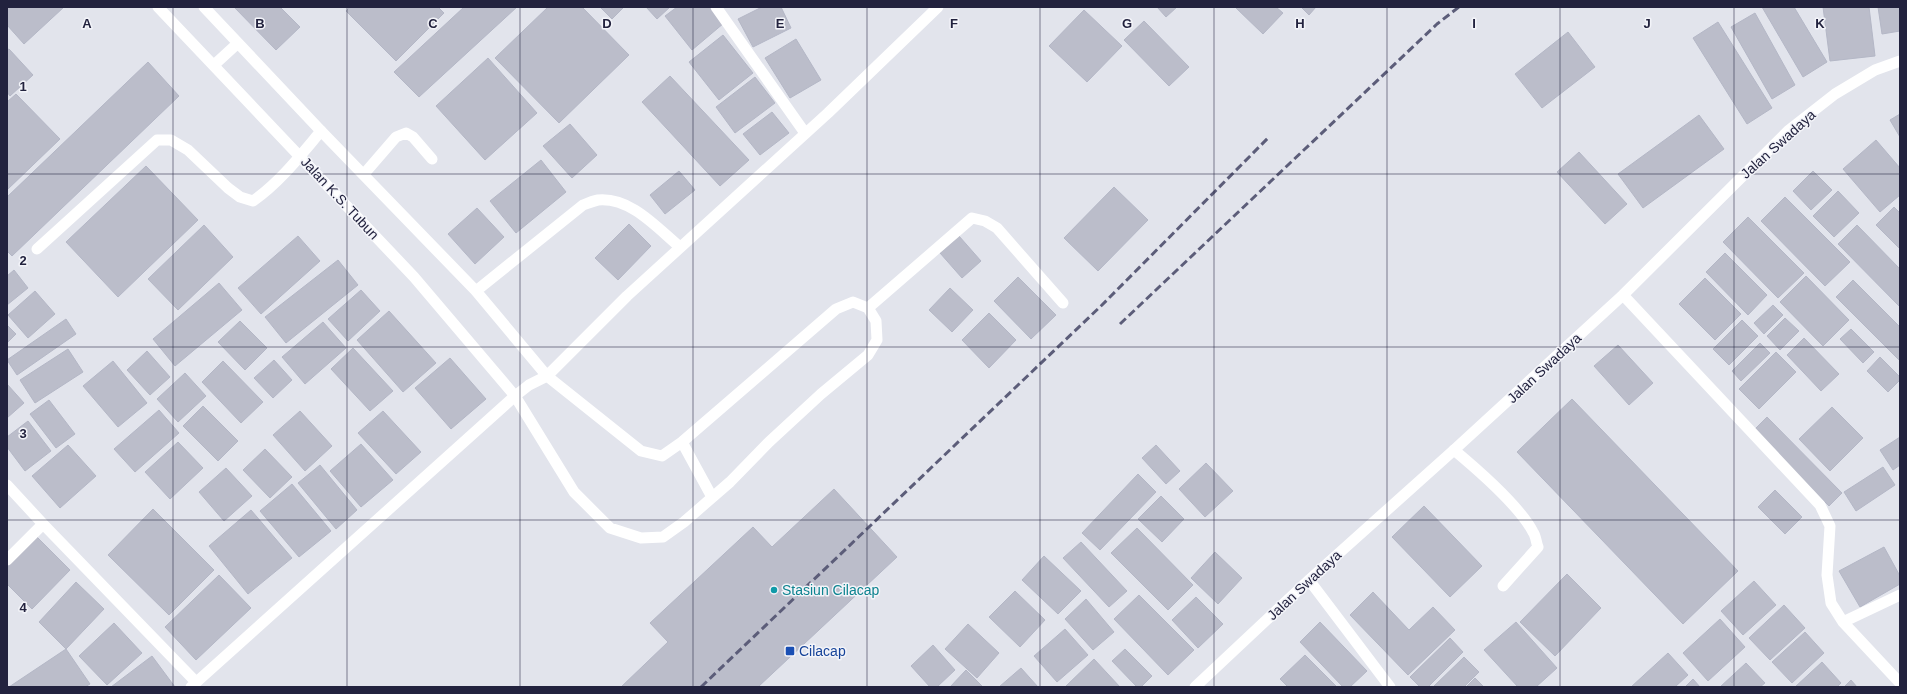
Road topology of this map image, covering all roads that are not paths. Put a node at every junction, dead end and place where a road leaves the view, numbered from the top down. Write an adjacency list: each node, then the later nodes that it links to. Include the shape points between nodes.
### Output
1 (158, 7): 7 (street, Jalan K.S. Tubun)
2 (204, 7): 5 (street)
3 (716, 7): 9 (street)
4 (938, 7): 9 (street)
5 (238, 43): 7 (street); 8 (street)
6 (1900, 61): 16 (street, Jalan Swadaya, via 1875,70 1835,94 1788,130)
7 (214, 65): 10 (street, Jalan K.S. Tubun)
8 (321, 131): 10 (street); 12 (street)
9 (805, 133): 13 (street)
10 (300, 156): 14 (street, via 268,190 253,201 240,197 228,188 188,150 171,140 157,140); 20 (street, Jalan K.S. Tubun, via 414,277)
11 (432, 159): 12 (street, via 406,133 396,137)
12 (364, 174): 15 (street)
13 (680, 247): 15 (street, via 637,211 621,203 598,200 584,205); 19 (street)
14 (37, 249)
15 (476, 291): 19 (street)
16 (1623, 295): 22 (street, Jalan Swadaya); 30 (street, via 1820,505 1830,526 1827,575 1831,602)
17 (1063, 304): 18 (street, via 997,228 972,218)
18 (868, 308): 21 (street, via 853,302 836,309); 24 (street, Jalan K.S. Tubun, via 876,321 877,340 868,354 816,399)
19 (546, 376): 20 (street); 21 (street, via 641,451 662,456)
20 (515, 396): 24 (street, Jalan K.S. Tubun, via 574,492 610,528 641,538 663,537); 32 (street)
21 (682, 442): 24 (street)
22 (1454, 450): 27 (street, Jalan Swadaya); 28 (street, via 1482,474 1524,517 1534,533 1538,547)
23 (7, 485): 25 (street)
24 (712, 498)
25 (43, 524): 26 (street); 32 (street)
26 (7, 560)
27 (1309, 580): 33 (street, Jalan Swadaya); 34 (street)
28 (1503, 586)
29 (1900, 596): 30 (street)
30 (1843, 622): 31 (street)
31 (1900, 683)
32 (194, 685)
33 (1195, 687)
34 (1390, 687)

